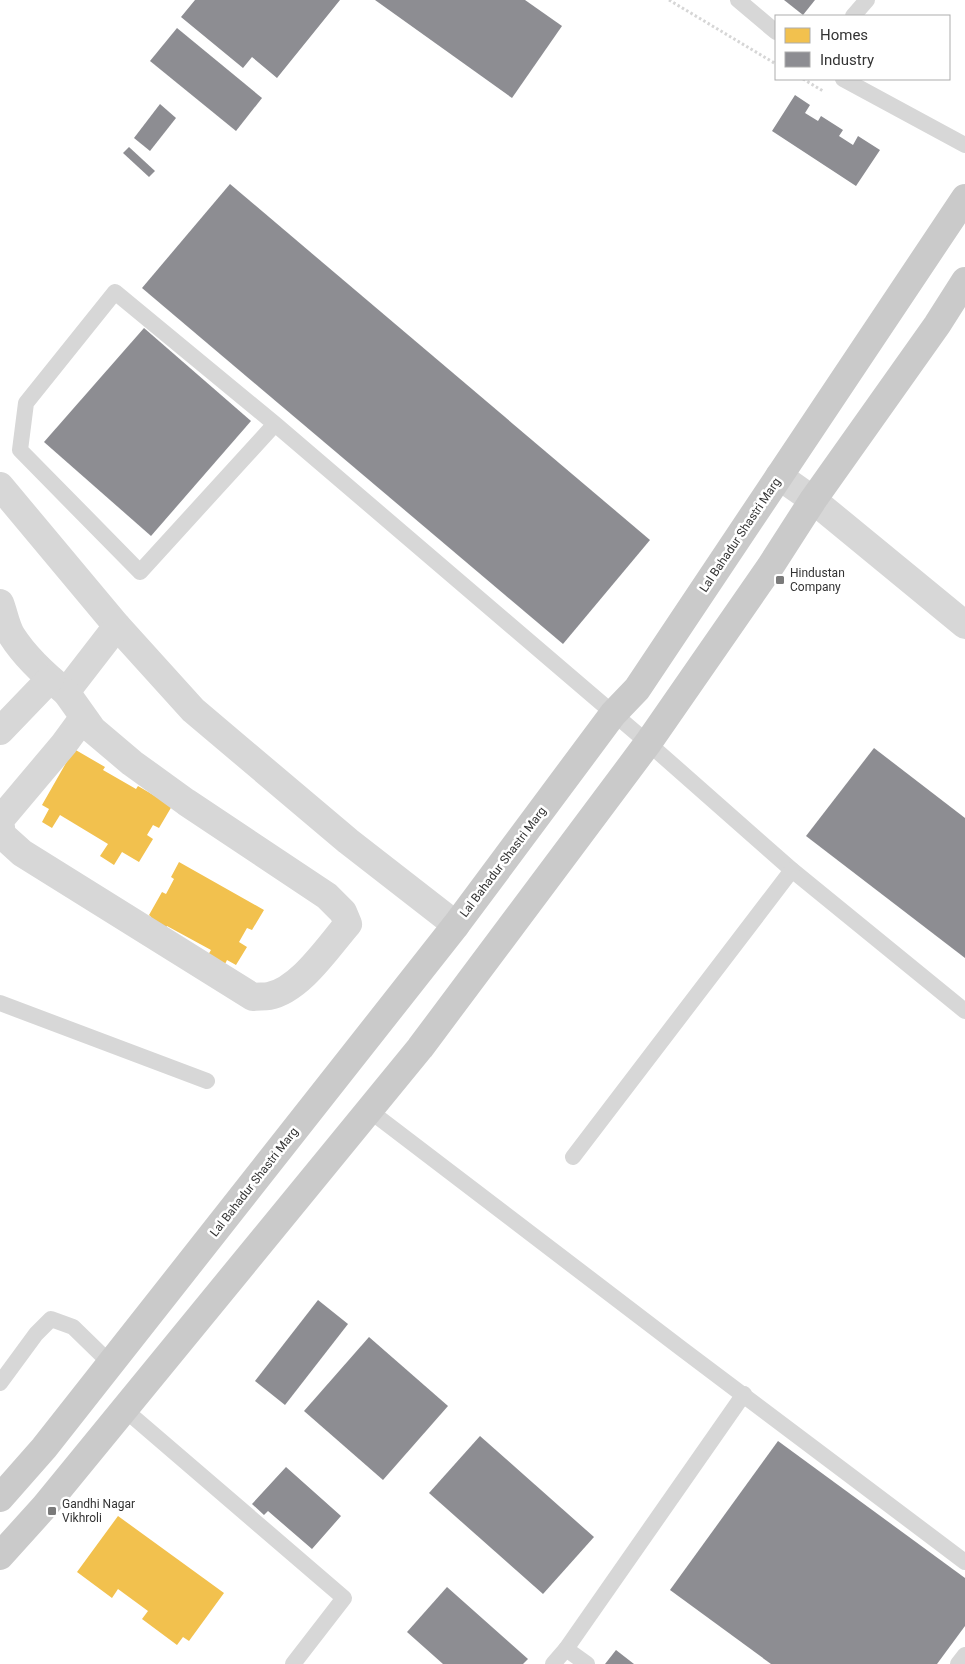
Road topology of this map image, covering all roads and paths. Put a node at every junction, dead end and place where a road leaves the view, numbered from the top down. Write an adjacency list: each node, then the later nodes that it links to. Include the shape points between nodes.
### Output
1 (669, 0): 6 (path)
2 (738, 0): 5 (lane)
3 (867, 0): 4 (lane)
4 (854, 15)
5 (775, 31)
6 (775, 63)
7 (845, 80): 8 (lane)
8 (965, 145)
9 (965, 198): 12 (main road, Lal Bahadur Shastri Marg)
10 (965, 281): 14 (main road)
11 (275, 424): 11 (lane, via 115,292 26,404 20,450 140,572); 19 (lane)
12 (779, 476): 14 (street); 19 (main road, Lal Bahadur Shastri Marg, via 637,689)
13 (0, 486): 17 (street)
14 (813, 500): 16 (street); 22 (main road)
15 (0, 603): 18 (street, via 11,635)
16 (965, 625)
17 (117, 626): 18 (street); 24 (street, via 193,710 348,841)
18 (58, 686): 20 (street); 21 (street)
19 (613, 714): 22 (lane); 24 (main road, Lal Bahadur Shastri Marg)
20 (83, 718): 20 (street, via 0,820 2,835 22,853 253,997 270,996 288,988 323,955 348,924 343,912 327,896 132,763)
21 (0, 731)
22 (648, 743): 23 (lane); 28 (main road)
23 (792, 870): 26 (lane); 29 (lane)
24 (456, 925): 30 (main road, Lal Bahadur Shastri Marg)
25 (0, 1003): 27 (lane)
26 (965, 1011)
27 (207, 1081)
28 (370, 1111): 32 (lane); 33 (main road)
29 (572, 1156)
30 (111, 1364): 31 (lane, via 73,1327 52,1319 36,1334); 34 (main road, Lal Bahadur Shastri Marg)
31 (0, 1383)
32 (744, 1394): 38 (lane); 39 (lane)
33 (124, 1410): 35 (main road); 41 (lane, via 344,1598)
34 (44, 1448): 35 (main road); 36 (main road, Lal Bahadur Shastri Marg)
35 (72, 1473): 37 (main road)
36 (0, 1498)
37 (0, 1556)
38 (965, 1562)
39 (566, 1648): 42 (lane); 43 (lane)
40 (965, 1655): 44 (lane)
41 (293, 1664)
42 (553, 1664)
43 (586, 1664)
44 (958, 1664)

